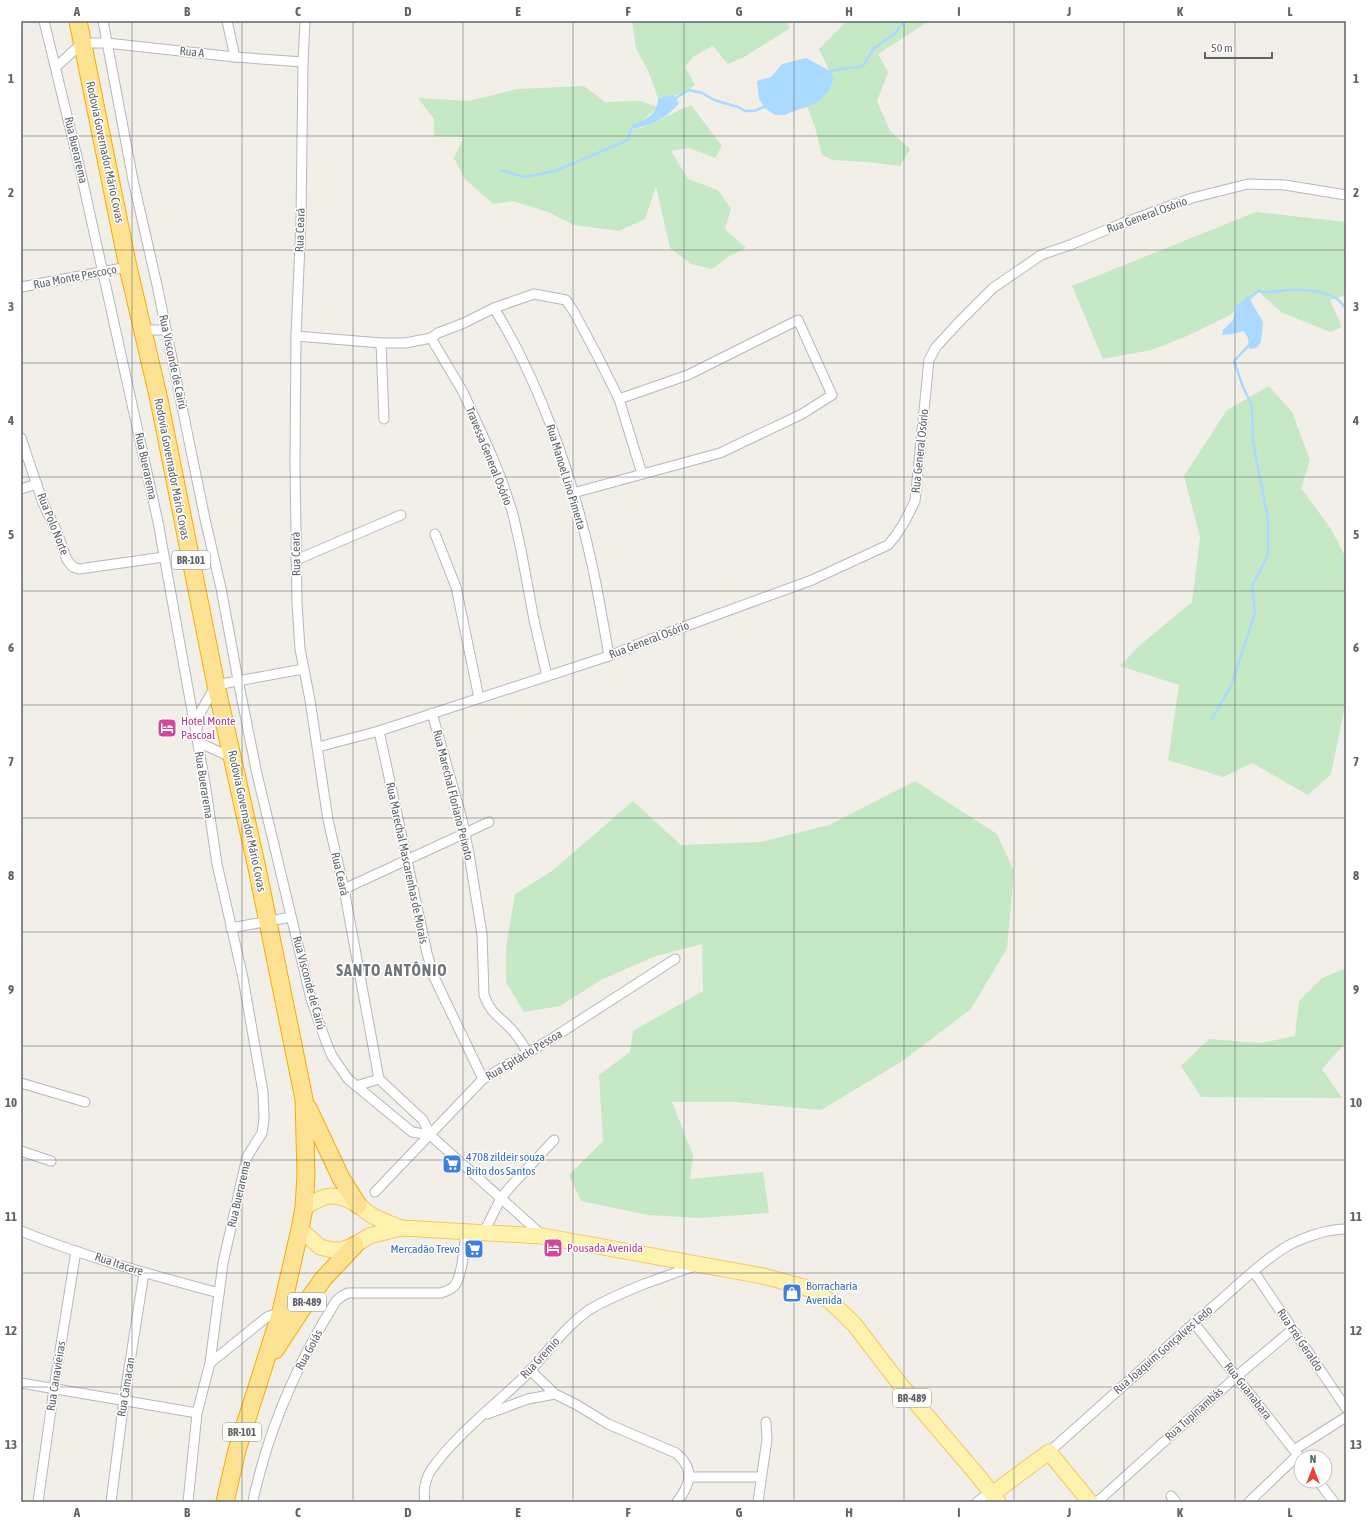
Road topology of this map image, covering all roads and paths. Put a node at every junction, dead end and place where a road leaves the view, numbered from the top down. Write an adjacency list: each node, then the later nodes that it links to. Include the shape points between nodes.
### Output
1 (44, 21): 10 (street, Rua Buerarema)
2 (78, 21): 6 (highway, Rodovia Governador Mário Covas / BR-101)
3 (103, 21): 7 (street, Rua Visconde de Cairú)
4 (227, 21): 8 (street)
5 (305, 21): 9 (street, Rua Ceará)
6 (82, 42): 7 (street, Rua A); 10 (street); 12 (highway, Rodovia Governador Mário Covas / BR-101)
7 (107, 43): 8 (street, Rua A); 17 (street, Rua Visconde de Cairú, via 133,180)
8 (235, 57): 9 (street, Rua A)
9 (303, 62): 18 (street, Rua Ceará, via 301,220)
10 (56, 67): 13 (street, Rua Buerarema)
11 (1346, 195): 32 (street, Rua General Osório, via 1285,185 1248,184 1192,198 1041,256 994,288 936,347 929,360 915,501 907,520 888,545 812,580 656,636)
12 (128, 267): 13 (street, Rua Monte Pescoço); 16 (highway, Rodovia Governador Mário Covas / BR-101)
13 (103, 272): 14 (street, Rua Monte Pescoço); 30 (street, Rua Buerarema)
14 (21, 287)
15 (494, 308): 19 (street); 21 (street, via 534,294 566,300); 27 (street, Rua Manoel Lino Pimerta, via 511,334 527,369 556,439)
16 (143, 330): 17 (street); 36 (highway, Rodovia Governador Mário Covas / BR-101)
17 (166, 330): 35 (street, Rua Visconde de Cairú)
18 (296, 336): 20 (street); 31 (street, Rua Ceará)
19 (431, 338): 20 (street, via 405,343); 34 (street, Travessa General Osório, via 463,392 502,481 522,550)
20 (381, 343): 22 (street)
21 (619, 400): 24 (street); 24 (street, via 688,375 798,320 832,395 802,414 720,453)
22 (384, 419)
23 (21, 438): 25 (street, Rua Polo Norte)
24 (642, 474): 27 (street)
25 (37, 484): 26 (street); 30 (street, Rua Polo Norte, via 67,560 73,567 79,569)
26 (21, 488)
27 (573, 493): 32 (street, Rua Manoel Lino Pimerta, via 593,569)
28 (401, 515): 31 (street)
29 (435, 534): 37 (street, via 456,587)
30 (164, 557): 40 (street, Rua Buerarema)
31 (296, 560): 33 (street, Rua Ceará)
32 (609, 656): 34 (street, Rua General Osório)
33 (303, 668): 35 (street); 41 (street, Rua Ceará)
34 (547, 676): 37 (street, Rua General Osório)
35 (238, 680): 36 (street); 47 (street, Rua Visconde de Cairú, via 257,774)
36 (216, 685): 40 (street, via 199,715); 42 (highway, Rodovia Governador Mário Covas / BR-101)
37 (478, 698): 38 (street, Rua General Osório)
38 (432, 713): 39 (street, Rua General Osório); 44 (street, Rua Marechal Floriano Peixoto)
39 (379, 731): 41 (street, Rua General Osório); 45 (street, Rua Marechal Mascarenhas de Morais)
40 (196, 736): 42 (street, via 202,744); 49 (street, Rua Buerarema, via 217,864)
41 (318, 747): 46 (street, Rua Ceará, via 328,820)
42 (233, 758): 48 (highway, Rodovia Governador Mário Covas / BR-101)
43 (488, 822): 44 (street)
44 (465, 833): 45 (street); 51 (street, Rua Marechal Floriano Peixoto, via 482,934 484,995 495,1016 515,1034)
45 (407, 860): 46 (street); 53 (street, Rua Marechal Mascarenhas de Morais, via 434,978)
46 (344, 889): 52 (street, Rua Ceará)
47 (292, 917): 48 (street); 55 (street, Rua Visconde de Cairú, via 311,999 325,1040 341,1071)
48 (268, 921): 49 (street); 56 (highway, Rodovia Governador Mário Covas / BR-101)
49 (231, 928): 80 (street, Rua Buerarema, via 258,1060 264,1119 262,1133 247,1157 223,1263)
50 (675, 959): 51 (street, Rua Epitácio Pessoa)
51 (528, 1053): 53 (street, Rua Epitácio Pessoa)
52 (379, 1079): 55 (street); 58 (street, Rua Visconde de Cairú, via 423,1120)
53 (483, 1079): 58 (street, Rua Epitácio Pessoa)
54 (21, 1082): 57 (street)
55 (356, 1086): 58 (street, Rua Visconde de Cairú, via 412,1132)
56 (304, 1099): 64 (highway, BR-489, via 341,1178); 65 (highway, Rodovia Governador Mário Covas / BR-101)
57 (85, 1102)
58 (430, 1135): 62 (street, Rua Epitácio Pessoa); 63 (street, Rua Visconde de Cairú)
59 (554, 1140): 63 (street)
60 (21, 1151): 61 (street)
61 (52, 1161)
62 (375, 1192)
63 (501, 1198): 72 (street); 74 (street, Rua Visconde de Cairú)
64 (358, 1205): 65 (main road, BR-489, via 342,1197 332,1196 318,1198); 66 (main road, BR-489)
65 (304, 1208): 69 (highway, Rodovia Governador Mário Covas / BR-101)
66 (372, 1216): 67 (main road, BR-489); 73 (main road, via 373,1227)
67 (402, 1228): 71 (main road, BR-489); 73 (main road, BR-489)
68 (1346, 1229): 78 (street, Rua Joaquim Gonçalves Ledo, via 1307,1237 1290,1245)
69 (300, 1230): 75 (main road, BR-489, via 320,1246 332,1250); 81 (highway, Rodovia Governador Mário Covas / BR-101)
70 (21, 1231): 76 (street, Rua Itacare)
71 (466, 1232): 72 (main road, BR-489); 109 (street, Rua Goiás, via 458,1279 454,1287 447,1291 348,1293 336,1301 301,1365 277,1418 268,1441)
72 (484, 1232): 74 (main road, BR-489)
73 (369, 1236): 75 (main road, BR-489)
74 (542, 1236): 77 (main road, BR-489)
75 (355, 1246): 85 (highway, BR-489, via 323,1279)
76 (76, 1250): 79 (street, Rua Itacare); 89 (street, Rua Canavieiras)
77 (700, 1264): 86 (street, Rua Gremio, via 623,1292 593,1308 572,1324); 104 (main road, BR-489, via 788,1282 819,1294 832,1303 854,1324 899,1383)
78 (1254, 1272): 82 (street, Rua Joaquim Gonçalves Ledo); 83 (street, Rua Frei Geraldo)
79 (144, 1273): 80 (street, Rua Itacare); 91 (street, Rua Camacan)
80 (219, 1293): 84 (street, Rua Buerarema)
81 (281, 1312): 84 (street, via 267,1316); 85 (highway, Rodovia Governador Mário Covas / BR-101)
82 (1194, 1323): 87 (street, Rua Guanabara); 99 (street, Rua Joaquim Gonçalves Ledo)
83 (1293, 1328): 87 (street, Rua Tupinambás); 92 (street, Rua Frei Geraldo)
84 (210, 1363): 93 (street, Rua Buerarema)
85 (265, 1363): 108 (highway, Rodovia Governador Mário Covas / BR-101, via 236,1450)
86 (530, 1370): 90 (street); 94 (street, Rua Gremio)
87 (1237, 1376): 97 (street, Rua Guanabara); 115 (street, Rua Tupinambás)
88 (21, 1383): 89 (street)
89 (54, 1388): 91 (street); 105 (street, Rua Canavieiras)
90 (555, 1394): 94 (street, via 528,1399); 101 (street, via 608,1424 676,1453 686,1463)
91 (124, 1400): 93 (street); 106 (street, Rua Camacan)
92 (1346, 1408)
93 (197, 1413): 107 (street, Rua Buerarema)
94 (484, 1415): 110 (street, Rua Gremio, via 465,1431 430,1471 425,1484)
95 (1346, 1417): 98 (street)
96 (766, 1422): 102 (street, via 767,1439)
97 (1294, 1449)
98 (1304, 1449)
99 (1049, 1452): 104 (main road, Rua Joaquim Gonçalves Ledo); 114 (main road)
100 (1293, 1459): 116 (street)
101 (689, 1477): 102 (street); 111 (street)
102 (761, 1477): 112 (street)
103 (1324, 1489): 117 (street)
104 (995, 1498): 113 (street, via 986,1495)
105 (38, 1502)
106 (111, 1502)
107 (188, 1502)
108 (225, 1502)
109 (253, 1502)
110 (424, 1502)
111 (677, 1502)
112 (758, 1502)
113 (977, 1502)
114 (1090, 1502)
115 (1097, 1502)
116 (1248, 1502)
117 (1334, 1502)

